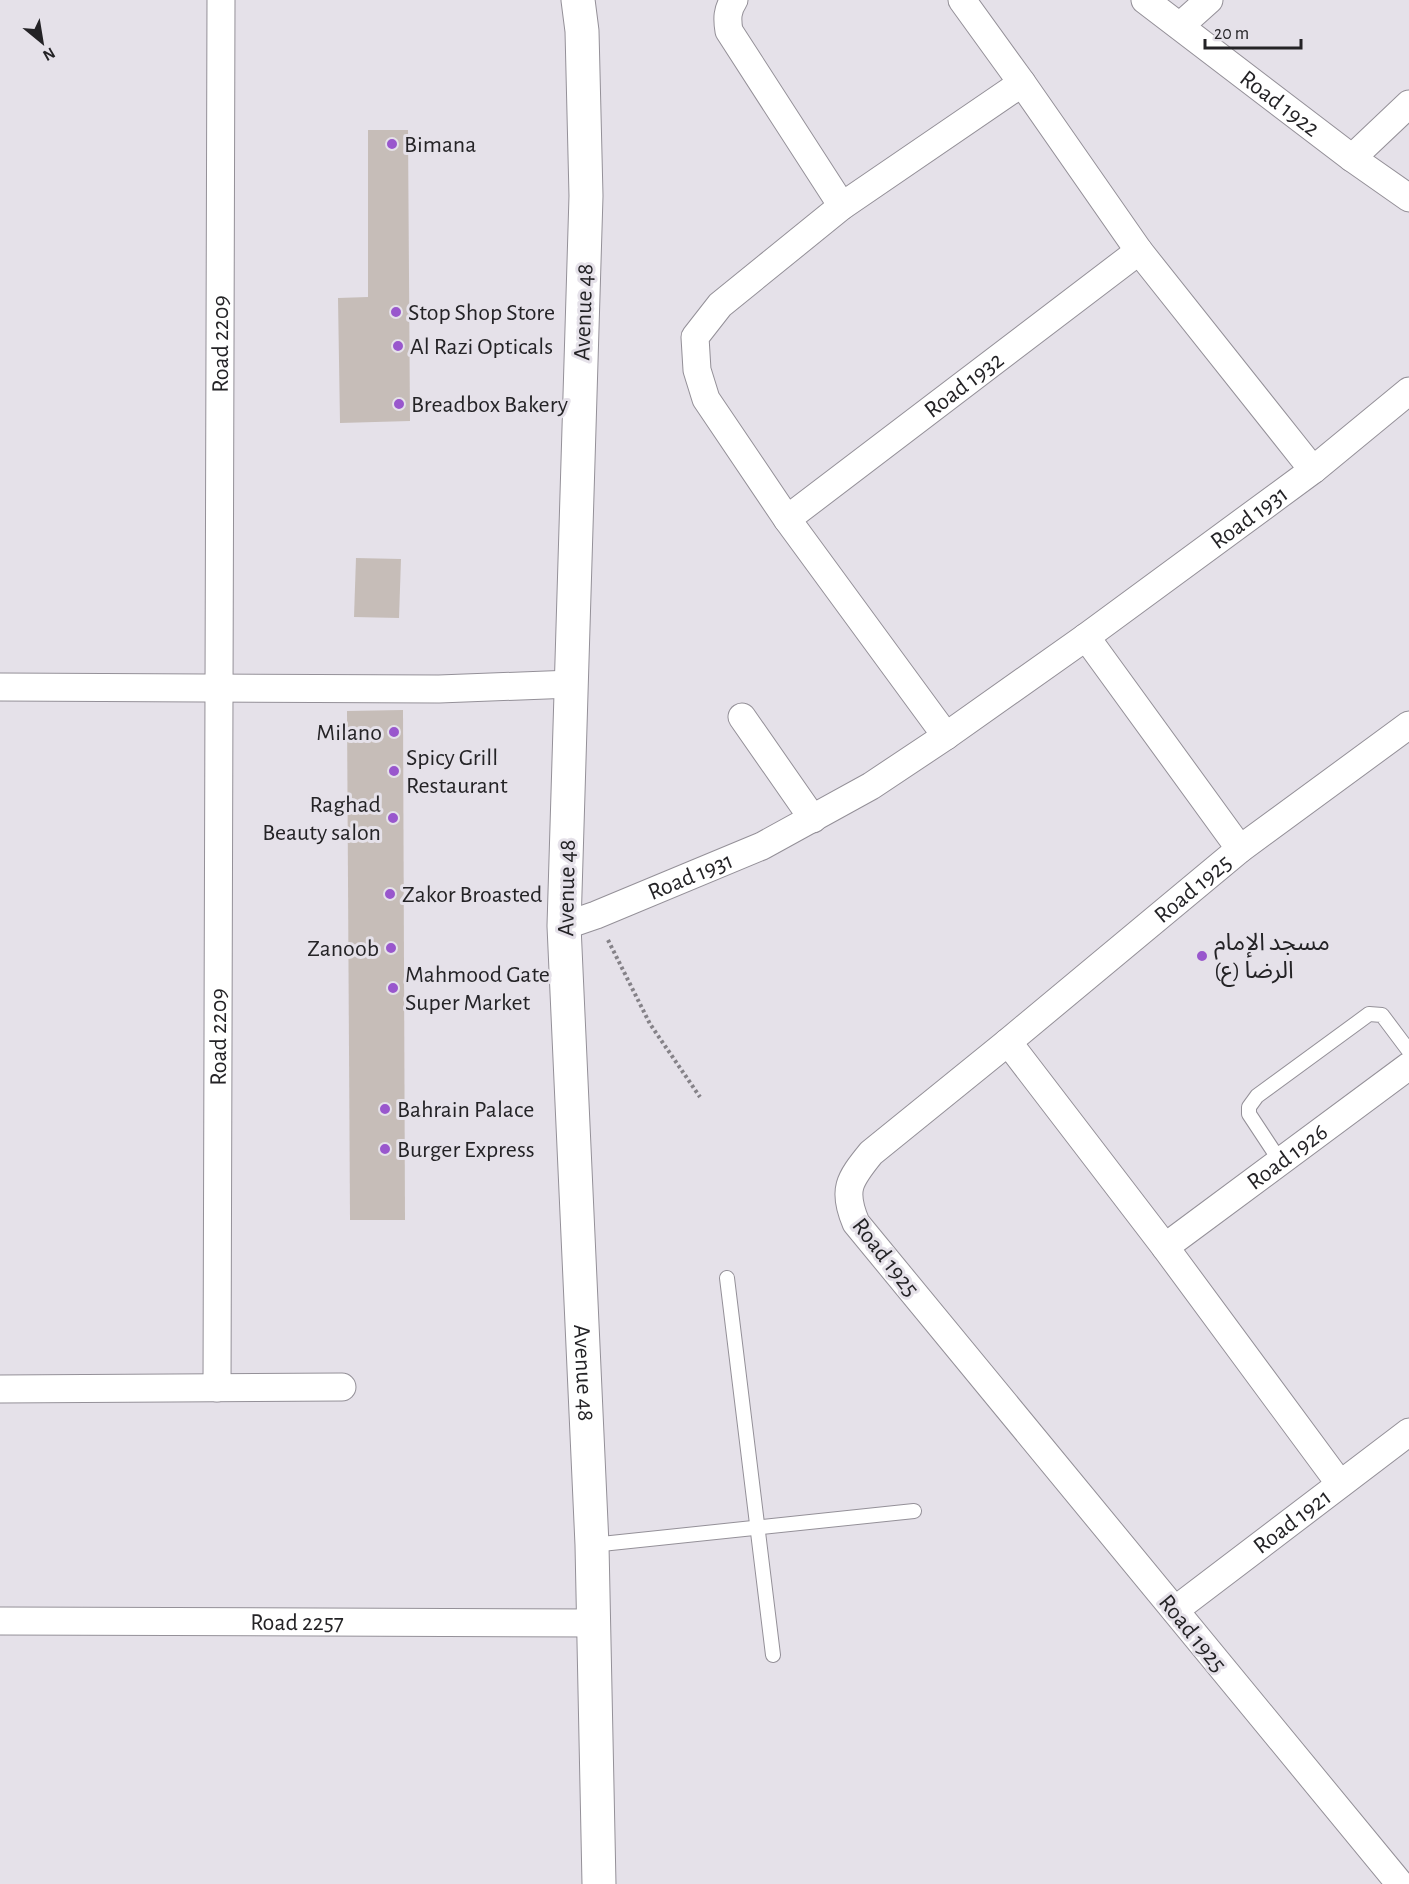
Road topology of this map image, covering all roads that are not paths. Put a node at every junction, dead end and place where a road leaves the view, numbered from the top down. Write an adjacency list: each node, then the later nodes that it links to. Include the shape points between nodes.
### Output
1 (221, 0): 20 (street, Road 2209)
2 (578, 0): 18 (street, Avenue 48, via 586,196)
3 (734, 0): 12 (street, via 729,6 729,31)
4 (962, 0): 8 (street)
5 (1145, 0): 7 (street, Road 1922)
6 (1209, 0): 7 (street)
7 (1180, 26): 10 (street, Road 1922)
8 (1022, 83): 12 (street); 13 (street)
9 (1409, 105): 10 (street)
10 (1352, 158): 11 (street, Road 1922)
11 (1409, 198)
12 (842, 206): 16 (street, via 720,305 695,337 697,370 706,399)
13 (1139, 251): 15 (street); 16 (street, Road 1932)
14 (1409, 391): 15 (street, Road 1931)
15 (1313, 470): 17 (street, Road 1931)
16 (787, 519): 23 (street)
17 (1086, 637): 23 (street, Road 1931); 25 (street)
18 (572, 684): 20 (street); 26 (street, Avenue 48)
19 (0, 687): 20 (street)
20 (219, 688): 34 (street, Road 2209)
21 (742, 717): 24 (street)
22 (1409, 725): 25 (street, Road 1925)
23 (946, 736): 24 (street, Road 1931)
24 (813, 819): 26 (street, Road 1931, via 762,846)
25 (1240, 849): 27 (street, Road 1925)
26 (564, 926): 40 (street, Avenue 48)
27 (1008, 1042): 31 (street); 41 (street, Road 1925, via 871,1153 849,1187 849,1206 856,1223)
28 (1409, 1051): 30 (lane, via 1382,1015 1369,1014 1252,1100 1249,1114)
29 (1409, 1066): 30 (street, Road 1926)
30 (1281, 1161): 31 (street, Road 1926)
31 (1165, 1247): 37 (street)
32 (727, 1278): 39 (lane)
33 (342, 1387): 34 (street)
34 (217, 1388): 35 (street)
35 (0, 1389)
36 (1409, 1432): 37 (street, Road 1921)
37 (1340, 1484): 41 (street, Road 1921)
38 (914, 1511): 39 (lane)
39 (758, 1527): 40 (lane); 44 (lane)
40 (592, 1545): 43 (street, Avenue 48)
41 (1174, 1610): 46 (street, Road 1925)
42 (0, 1621): 43 (street, Road 2257)
43 (595, 1623): 45 (street, Avenue 48)
44 (773, 1655)
45 (599, 1884)
46 (1400, 1884)

